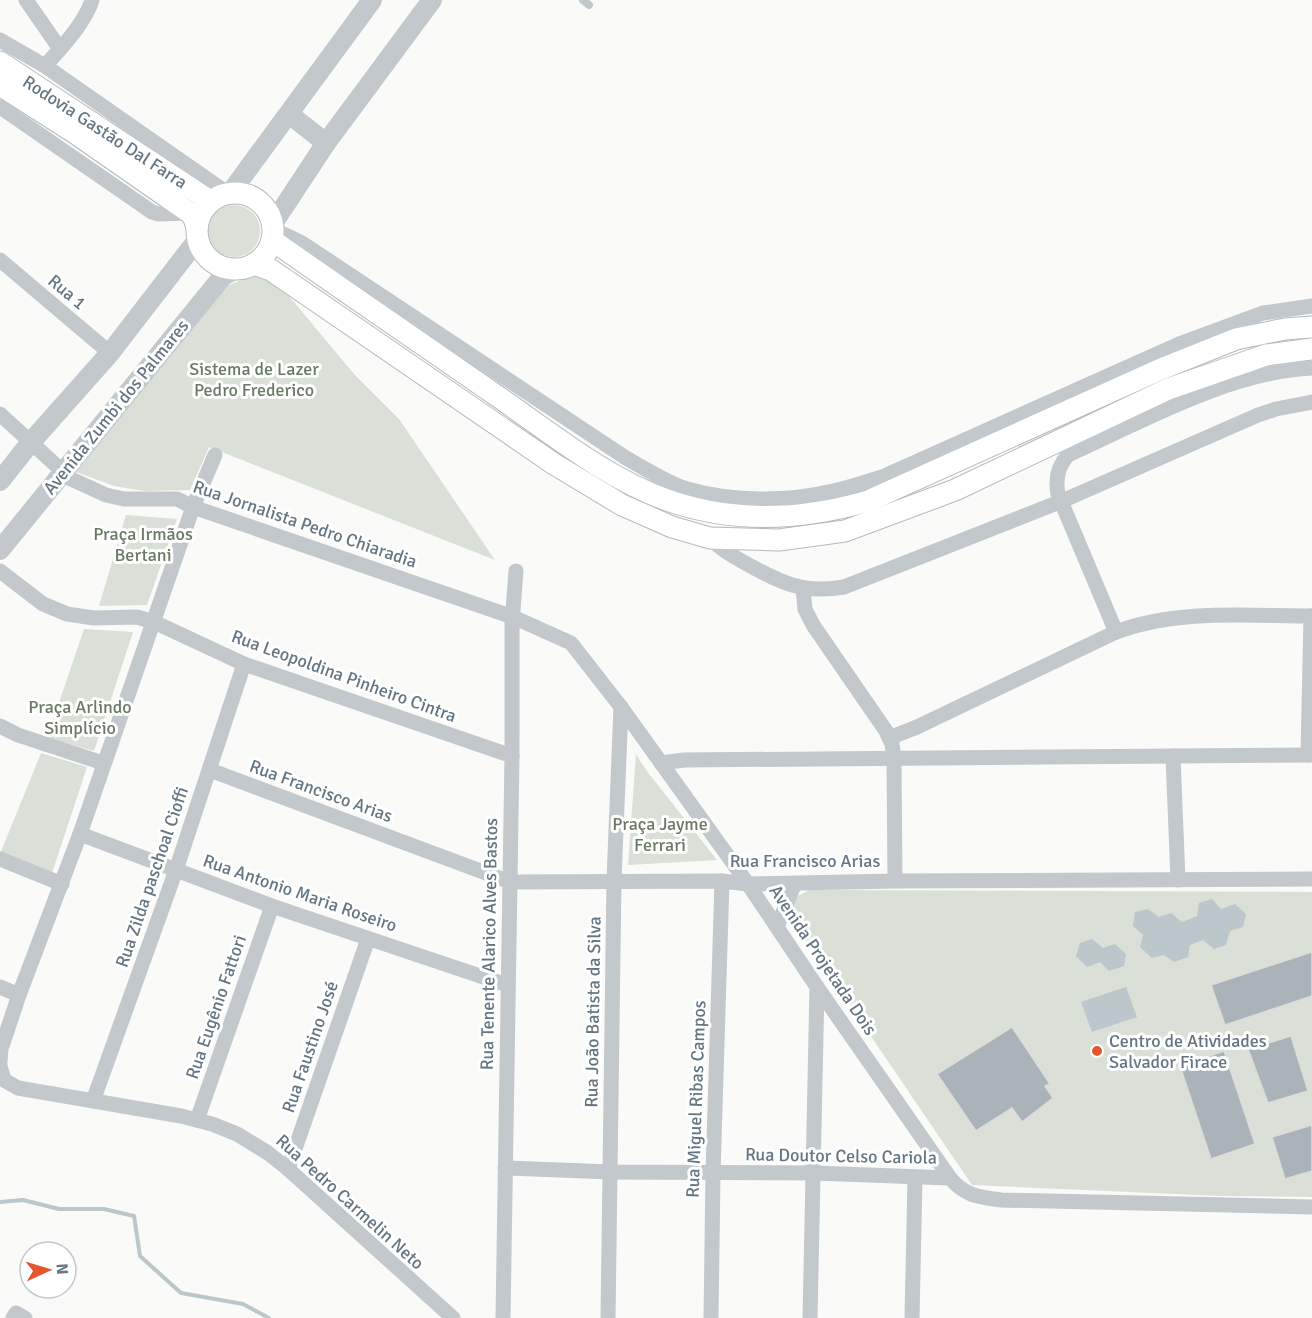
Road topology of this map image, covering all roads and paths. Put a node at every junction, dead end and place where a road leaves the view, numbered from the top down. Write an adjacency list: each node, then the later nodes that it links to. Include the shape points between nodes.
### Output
1 (26, 0): 6 (street)
2 (92, 0): 6 (street)
3 (372, 0): 11 (street)
4 (432, 0): 12 (street)
5 (0, 40): 8 (street)
6 (60, 49): 8 (street)
7 (0, 62): 13 (main road, Rodovia Gastão Dal Farra)
8 (45, 66): 13 (street)
9 (0, 85): 14 (main road, Rodovia Gastão Dal Farra, via 75,133)
10 (0, 107): 14 (street, via 152,212)
11 (289, 114): 12 (street); 13 (street)
12 (326, 143): 15 (street)
13 (223, 195): 14 (main road, via 199,217); 15 (main road, via 245,194 261,204)
14 (195, 226): 17 (main road, via 201,249 215,264); 21 (street)
15 (272, 231): 17 (main road, via 268,249); 18 (street, via 302,243 660,478 708,494 747,499 832,492 882,477 1179,344 1263,313); 19 (main road, via 565,443 622,479 666,500 718,513 766,517 808,514 868,501 1236,339)
16 (0, 260): 21 (street, Rua 1)
17 (245, 266): 31 (street, Avenida Zumbi dos Palmares, via 223,276); 35 (main road, via 271,270 554,464 622,505 672,527)
18 (1312, 306)
19 (1312, 327)
20 (1312, 349): 23 (main road, via 1266,355)
21 (110, 353): 28 (street)
22 (1312, 368): 24 (street, via 1268,374)
23 (1222, 370): 24 (street); 29 (main road, via 1168,389)
24 (1196, 398): 27 (street)
25 (1312, 402): 33 (street, via 1258,415)
26 (0, 414): 28 (street, Rua Jornalista Pedro Chiaradia)
27 (1112, 435): 29 (street); 33 (street, via 1064,459 1056,478)
28 (31, 442): 31 (street, Rua Jornalista Pedro Chiaradia); 32 (street)
29 (1058, 442): 35 (main road, via 955,489 845,531 778,540)
30 (215, 455): 34 (street)
31 (64, 471): 34 (street, Rua Jornalista Pedro Chiaradia, via 71,479 106,495 177,499); 36 (street, Avenida Zumbi dos Palmares)
32 (0, 481)
33 (1062, 501): 39 (street, via 857,583 830,589); 43 (street)
34 (193, 507): 41 (street, Rua Jornalista Pedro Chiaradia); 42 (street)
35 (710, 538): 39 (street, via 720,549 778,582)
36 (0, 549)
37 (516, 571): 41 (street, Rua Tenente Alarico Alves Bastos)
38 (0, 572): 42 (street, Rua Leopoldina Pinheiro Cintra, via 43,604 67,614 137,617)
39 (803, 588): 47 (street, via 805,609 813,626)
40 (1312, 616): 43 (street, via 1180,616); 48 (street)
41 (513, 617): 45 (street, Avenida Projetada Dois, via 571,643); 49 (street, Rua Tenente Alarico Alves Bastos)
42 (154, 622): 44 (street, Rua Leopoldina Pinheiro Cintra); 52 (street)
43 (1116, 632): 47 (street)
44 (244, 664): 49 (street, Rua Leopoldina Pinheiro Cintra); 54 (street, Rua Zilda paschoal Cioffi)
45 (621, 707): 53 (street, Avenida Projetada Dois); 59 (street, Rua João Batista da Silva)
46 (0, 726): 52 (street)
47 (889, 738): 51 (street)
48 (1310, 755): 50 (street)
49 (512, 756): 63 (street, Rua Tenente Alarico Alves Bastos)
50 (1173, 756): 51 (street); 60 (street)
51 (894, 758): 53 (street); 62 (street)
52 (103, 763): 55 (street)
53 (661, 763): 66 (street, Avenida Projetada Dois)
54 (210, 770): 57 (street, Rua Zilda paschoal Cioffi); 63 (street, Rua Francisco Arias)
55 (80, 834): 57 (street, Rua Antonio Maria Roseiro); 65 (street)
56 (0, 858): 65 (street)
57 (176, 870): 67 (street, Rua Antonio Maria Roseiro); 75 (street, Rua Zilda paschoal Cioffi)
58 (1312, 879): 60 (street, Rua Francisco Arias)
59 (614, 880): 61 (street, Rua Francisco Arias); 63 (street, Rua Francisco Arias); 79 (street, Rua João Batista da Silva)
60 (1178, 880): 62 (street, Rua Francisco Arias)
61 (723, 881): 66 (street, Rua Francisco Arias); 80 (street, Rua Miguel Ribas Campos)
62 (895, 881): 64 (street, Rua Francisco Arias)
63 (510, 882): 70 (street, Rua Tenente Alarico Alves Bastos)
64 (795, 883): 66 (street, Rua Francisco Arias); 68 (street)
65 (62, 884): 73 (street)
66 (748, 884): 68 (street, Avenida Projetada Dois)
67 (272, 906): 69 (street, Rua Antonio Maria Roseiro); 76 (street, Rua Eugênio Fattori)
68 (777, 927): 72 (street, Avenida Projetada Dois)
69 (368, 939): 70 (street, Rua Antonio Maria Roseiro); 78 (street, Rua Faustino José)
70 (507, 985): 77 (street, Rua Tenente Alarico Alves Bastos)
71 (0, 987): 73 (street)
72 (817, 987): 81 (street); 83 (street, Avenida Projetada Dois)
73 (19, 994): 74 (street, via 1,1049)
74 (1, 1069): 75 (street, Rua Pedro Carmelin Neto, via 18,1088)
75 (93, 1101): 76 (street, Rua Pedro Carmelin Neto)
76 (197, 1120): 78 (street, Rua Pedro Carmelin Neto, via 237,1134)
77 (505, 1168): 79 (street, Rua Doutor Celso Cariola); 86 (street, Rua Tenente Alarico Alves Bastos)
78 (288, 1169): 85 (street, Rua Pedro Carmelin Neto)
79 (611, 1172): 80 (street, Rua Doutor Celso Cariola); 87 (street, Rua João Batista da Silva)
80 (713, 1173): 81 (street, Rua Doutor Celso Cariola); 88 (street, Rua Miguel Ribas Campos)
81 (814, 1173): 82 (street, Rua Doutor Celso Cariola); 89 (street)
82 (915, 1178): 83 (street, Rua Doutor Celso Cariola); 90 (street)
83 (950, 1178): 84 (street, Rua Doutor Celso Cariola, via 971,1194 1001,1200)
84 (1312, 1207)
85 (453, 1318)
86 (503, 1318)
87 (608, 1318)
88 (711, 1318)
89 (810, 1318)
90 (912, 1318)

